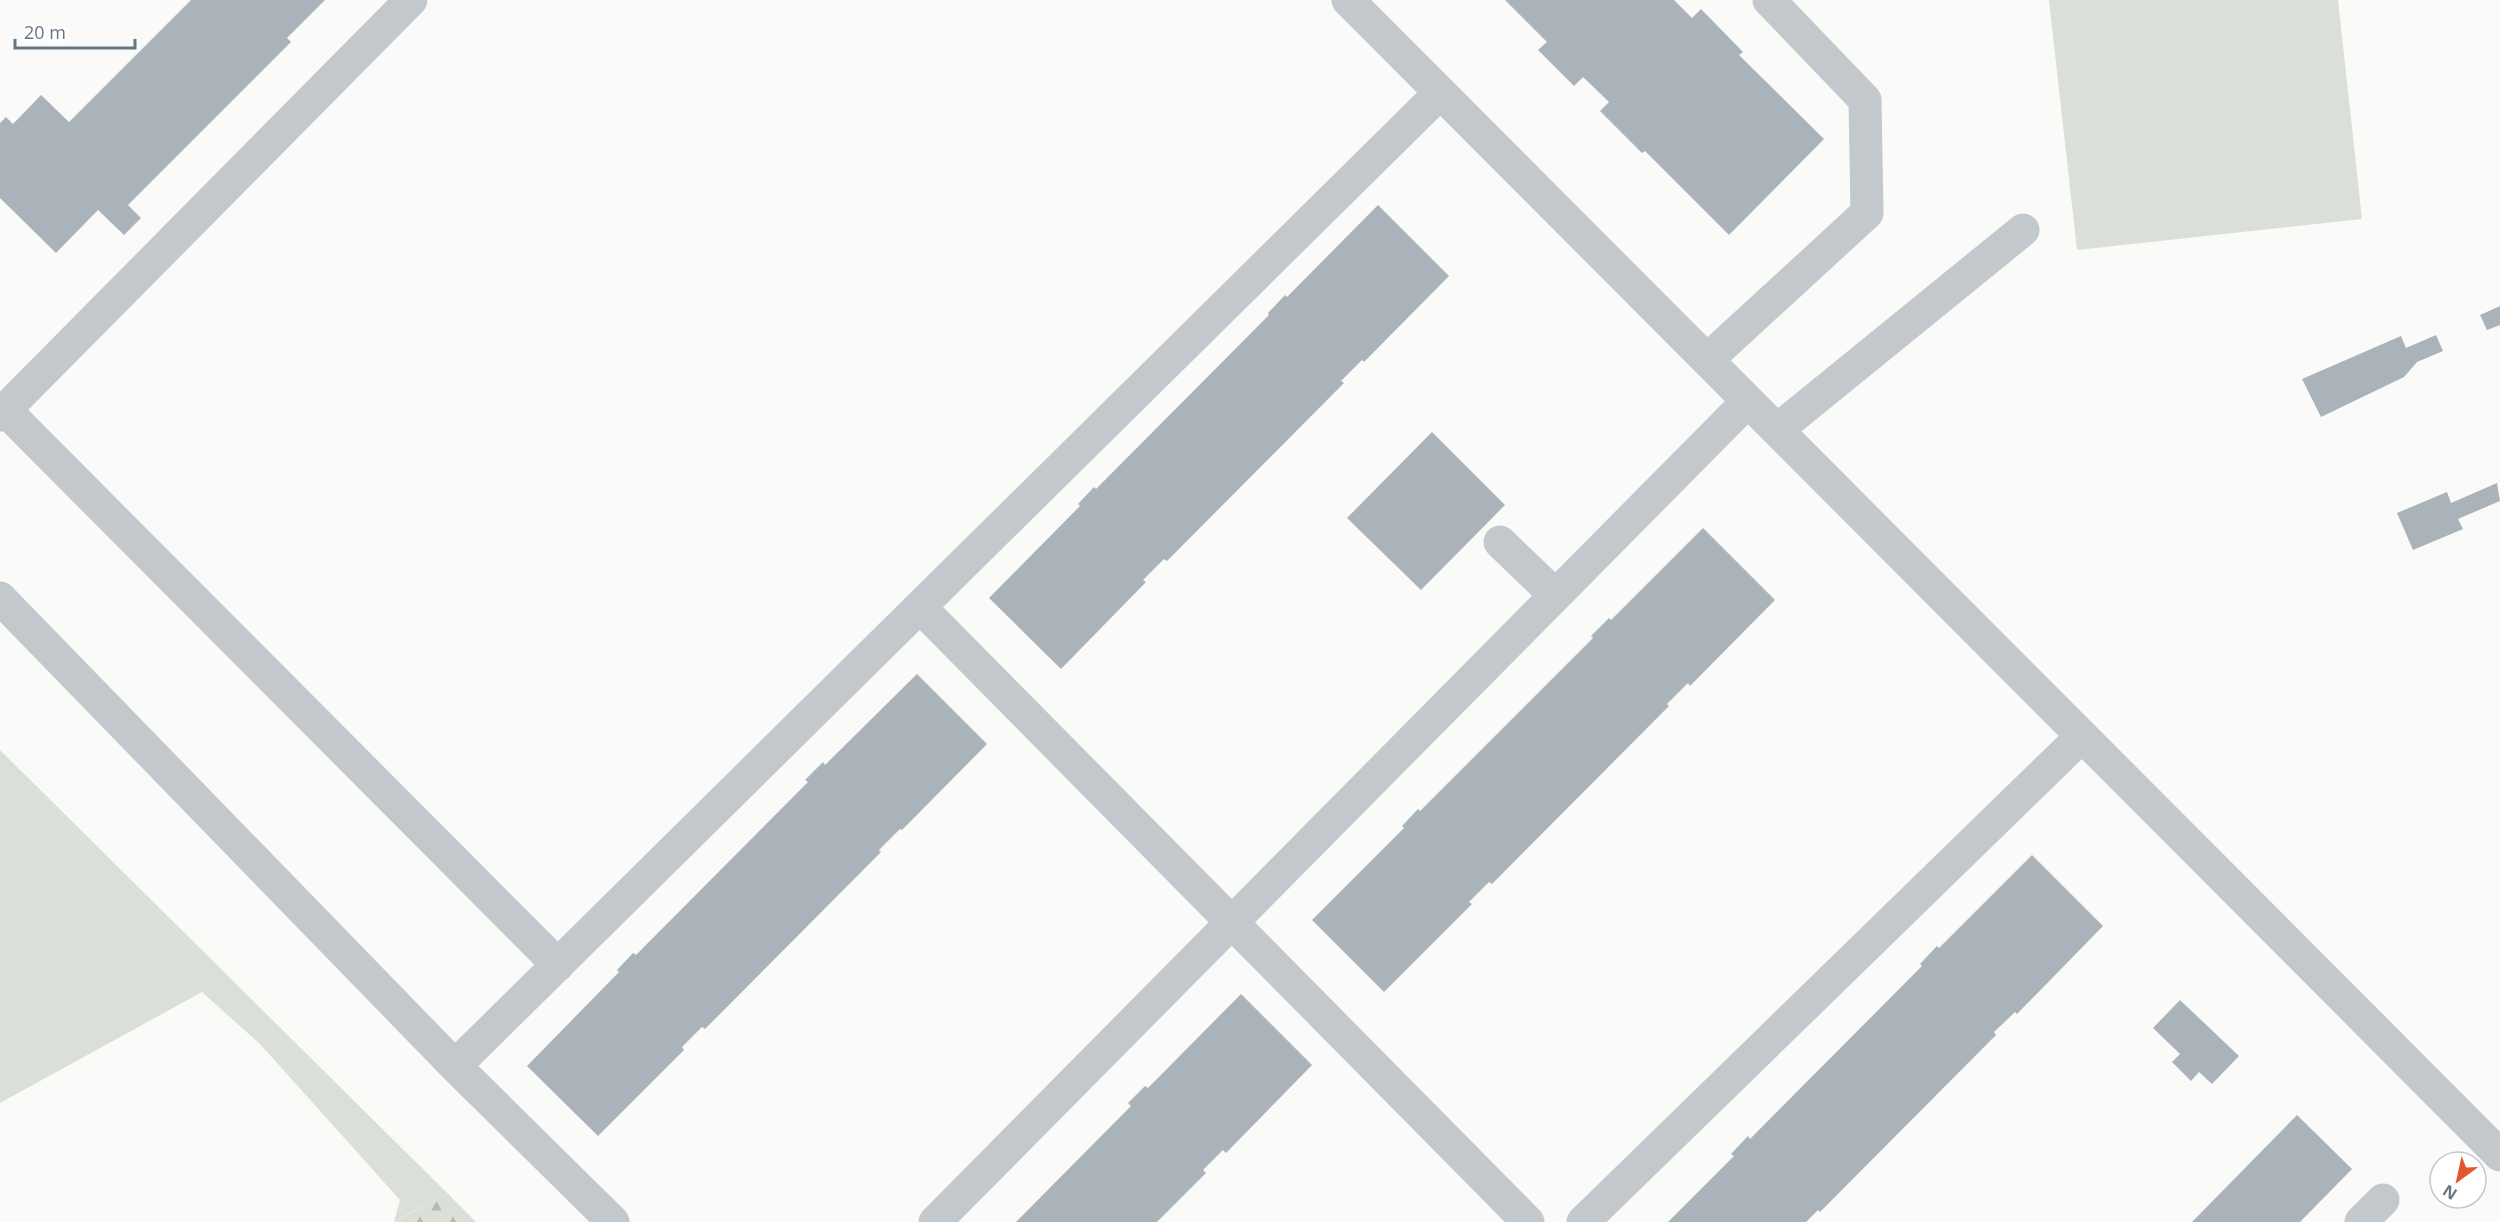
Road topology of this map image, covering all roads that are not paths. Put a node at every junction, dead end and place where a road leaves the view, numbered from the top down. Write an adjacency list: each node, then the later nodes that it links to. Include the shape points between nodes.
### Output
1 (411, 0): 8 (lane)
2 (1348, 0): 4 (lane)
3 (1769, 0): 6 (lane, via 1864,100 1867,213)
4 (1440, 93): 6 (lane); 13 (lane)
5 (2023, 230): 9 (lane)
6 (1707, 360): 7 (lane)
7 (1748, 401): 9 (lane); 11 (lane)
8 (3, 413): 16 (lane)
9 (1776, 430): 14 (lane)
10 (1500, 542): 11 (lane)
11 (1555, 594): 15 (lane)
12 (0, 598): 17 (lane)
13 (920, 607): 15 (lane); 16 (lane)
14 (2082, 736): 18 (lane); 22 (lane)
15 (1230, 921): 20 (lane); 21 (lane)
16 (558, 965): 17 (lane)
17 (455, 1066): 19 (lane)
18 (2500, 1155)
19 (613, 1222)
20 (935, 1222)
21 (1528, 1222)
22 (1583, 1222)

